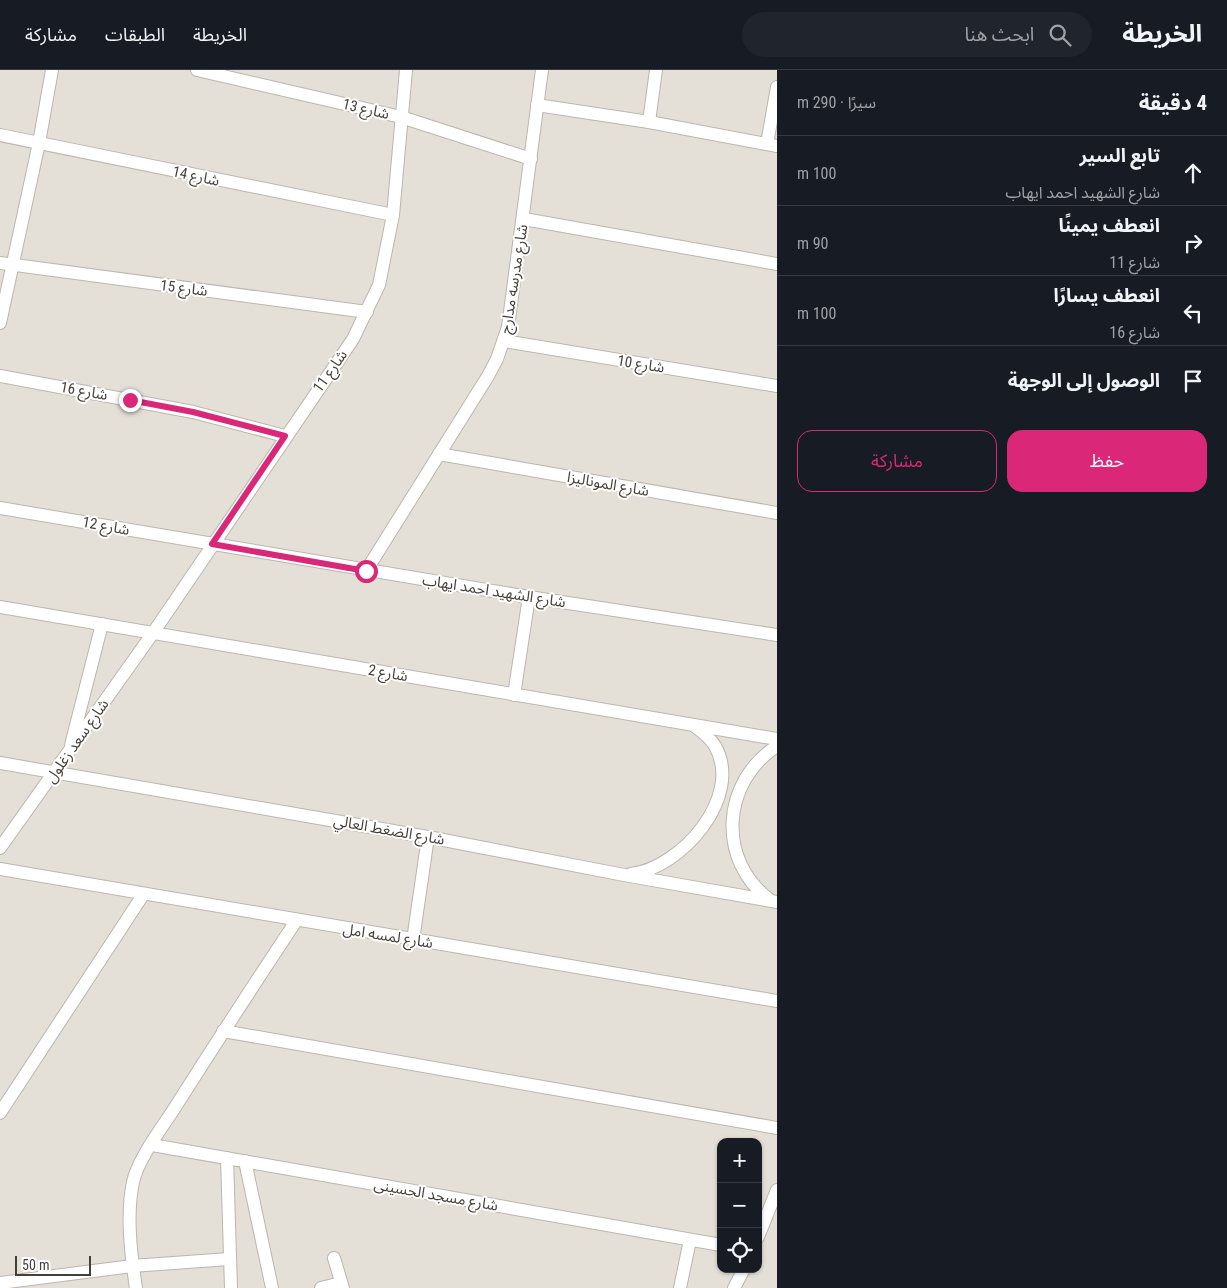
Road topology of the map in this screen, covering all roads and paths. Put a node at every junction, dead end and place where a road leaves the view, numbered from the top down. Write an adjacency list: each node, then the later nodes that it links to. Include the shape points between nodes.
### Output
1 (52, 70): 11 (street)
2 (197, 70): 8 (street, شارع 13)
3 (406, 70): 8 (street, شارع 11)
4 (542, 70): 7 (street, شارع مدرسه مدارج)
5 (656, 70): 9 (street)
6 (777, 88): 12 (street)
7 (537, 105): 9 (street); 13 (street, شارع مدرسه مدارج)
8 (401, 117): 13 (street, شارع 13); 14 (street, شارع 11)
9 (649, 122): 12 (street)
10 (0, 135): 11 (street, شارع 14)
11 (39, 143): 14 (street, شارع 14); 16 (street)
12 (772, 145)
13 (531, 159): 15 (street, شارع مدرسه مدارج)
14 (393, 215): 18 (street, شارع 11, via 379,285)
15 (524, 219): 17 (street); 20 (street, شارع مدرسه مدارج)
16 (6, 264): 18 (street, شارع 15); 19 (street)
17 (777, 264)
18 (367, 312): 23 (street, شارع 11, via 353,339)
19 (0, 323)
20 (504, 341): 22 (street, شارع 10); 24 (street, شارع مدرسه مدارج, via 488,376)
21 (0, 376): 23 (street, شارع 16, via 193,412)
22 (777, 386)
23 (285, 436): 27 (street, شارع 11)
24 (439, 454): 26 (street, شارع الموناليزا); 28 (street, شارع مدرسه مدارج)
25 (0, 508): 27 (street, شارع 12)
26 (777, 513)
27 (212, 544): 28 (street, شارع الشهيد احمد ايهاب); 32 (street, شارع 11)
28 (366, 571): 29 (street, شارع الشهيد احمد ايهاب)
29 (529, 598): 33 (street, شارع الشهيد احمد ايهاب); 34 (street)
30 (0, 607): 31 (street, شارع 2)
31 (102, 624): 32 (street, شارع 2); 38 (street)
32 (153, 633): 34 (street, شارع 2); 38 (street, شارع سعد زغلول)
33 (777, 635)
34 (514, 695): 35 (street, شارع 2)
35 (693, 725): 36 (street, شارع 2); 44 (street, via 715,747 722,766 720,788 712,809 696,836 671,859 640,873)
36 (777, 738)
37 (777, 746): 46 (street, via 745,778 733,826 734,846 743,872 760,892)
38 (70, 752): 40 (street, شارع سعد زغلول)
39 (0, 764): 40 (street, شارع الضغط العالي)
40 (56, 772): 41 (street, شارع الضغط العالي); 42 (street, شارع سعد زغلول)
41 (428, 837): 44 (street, شارع الضغط العالي); 48 (street)
42 (0, 848)
43 (0, 869): 45 (street, شارع لمسه امل)
44 (624, 875): 46 (street, شارع الضغط العالي)
45 (143, 895): 47 (street, شارع لمسه امل); 51 (street)
46 (774, 901)
47 (296, 921): 48 (street, شارع لمسه امل); 50 (street)
48 (413, 940): 49 (street, شارع لمسه امل)
49 (777, 1001)
50 (223, 1031): 52 (street); 53 (street)
51 (0, 1113)
52 (777, 1128)
53 (152, 1145): 54 (street, شارع مسجد الحسينى); 62 (street, via 133,1180)
54 (227, 1158): 55 (street, شارع مسجد الحسينى); 61 (street)
55 (245, 1161): 58 (street, شارع مسجد الحسينى); 68 (street)
56 (777, 1190): 57 (street)
57 (762, 1228)
58 (690, 1240): 59 (street, شارع مسجد الحسينى); 70 (street)
59 (717, 1244)
60 (334, 1258): 65 (street)
61 (229, 1260): 62 (street); 67 (street)
62 (132, 1266): 64 (street); 66 (street)
63 (742, 1273): 71 (street)
64 (0, 1283)
65 (342, 1285): 69 (street)
66 (136, 1288)
67 (232, 1288)
68 (272, 1288)
69 (321, 1288)
70 (680, 1288)
71 (734, 1288)

